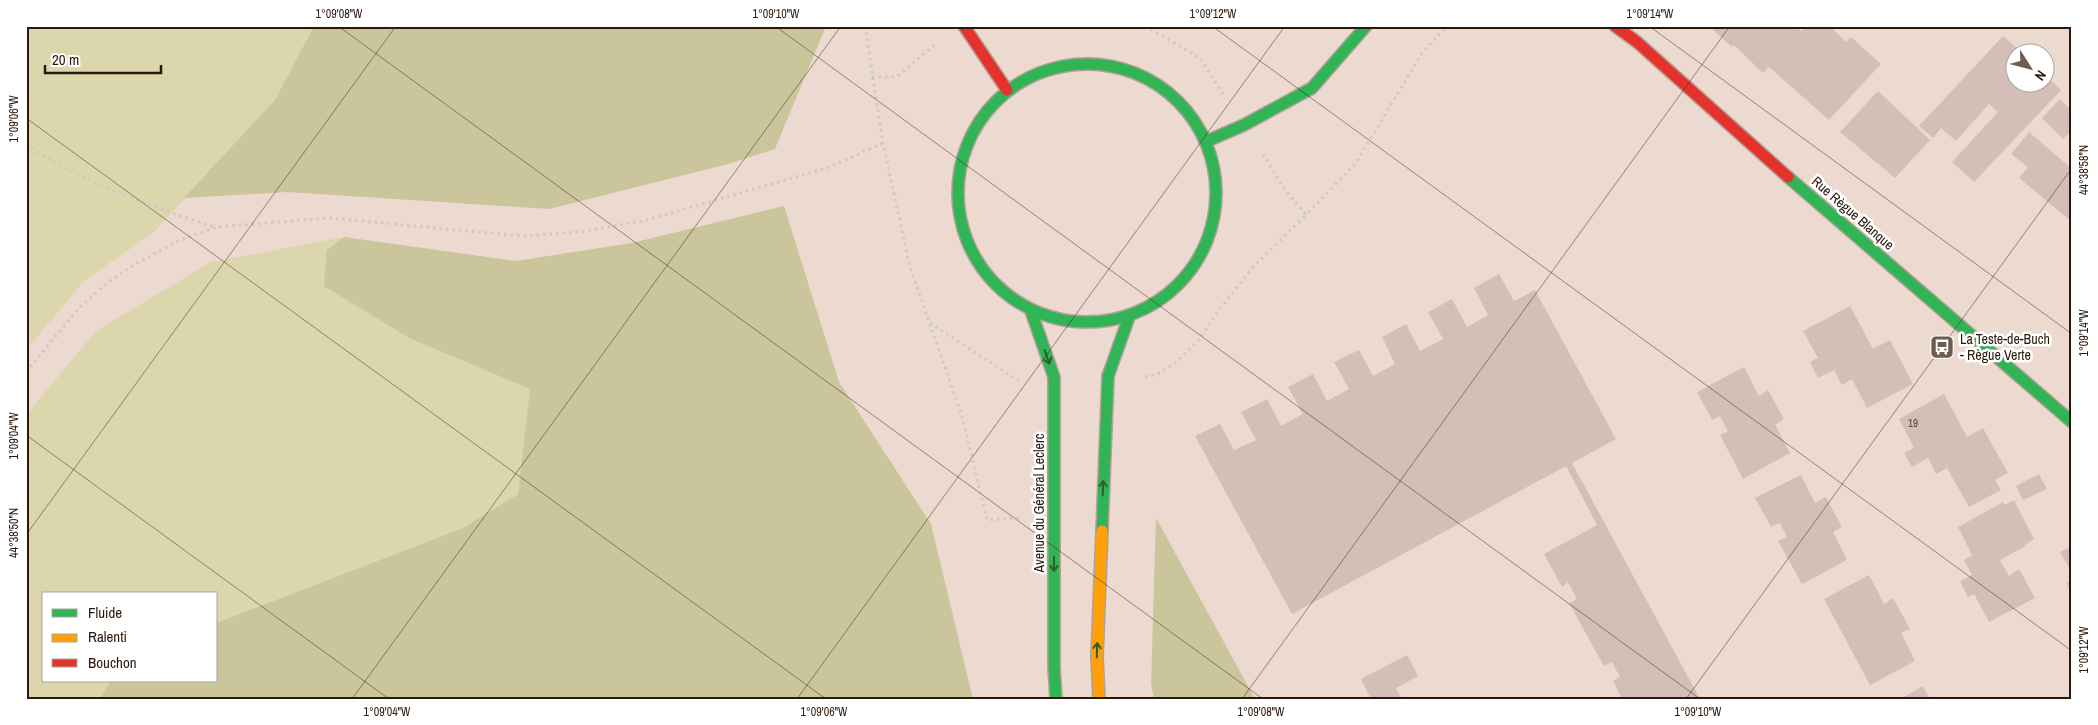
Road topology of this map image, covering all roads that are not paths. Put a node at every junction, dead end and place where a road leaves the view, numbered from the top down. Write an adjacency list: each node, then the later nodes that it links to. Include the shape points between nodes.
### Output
1 (964, 26): 4 (main road)
2 (1366, 26): 5 (main road, via 1312,88)
3 (1615, 26): 8 (main road, Rue Règue Blanque)
4 (1006, 90): 5 (main road, via 1041,71 1080,63 1119,66 1156,82 1186,107); 6 (main road, via 977,123 960,164 957,208 970,250 995,286)
5 (1207, 141): 7 (main road, via 1216,175 1216,212 1206,246 1187,276 1174,288 1160,300)
6 (1031, 311): 7 (main road, via 1063,321 1096,323); 9 (main road, Avenue du Général Leclerc, one-way to 9, via 1054,377)
7 (1129, 316): 10 (main road, one-way to 7, via 1097,657 1108,376)
8 (2072, 422)
9 (1056, 699)
10 (1099, 699)

